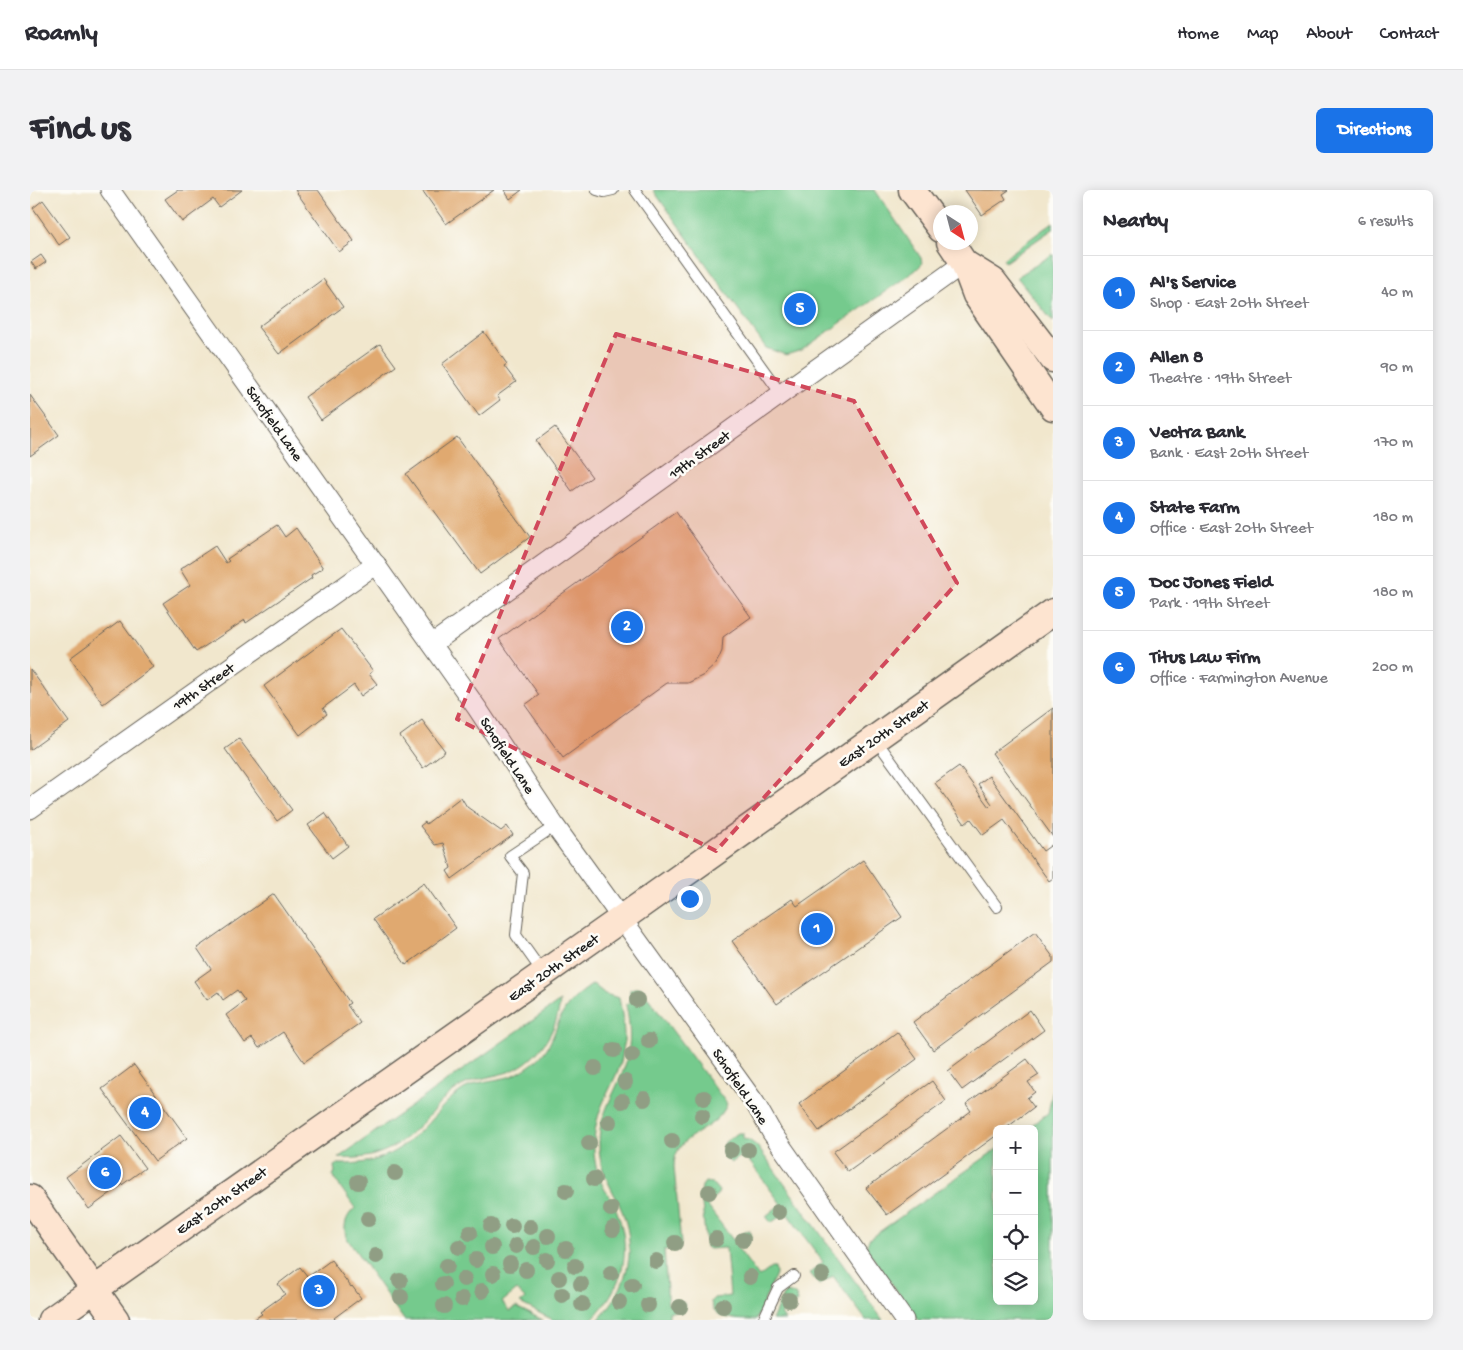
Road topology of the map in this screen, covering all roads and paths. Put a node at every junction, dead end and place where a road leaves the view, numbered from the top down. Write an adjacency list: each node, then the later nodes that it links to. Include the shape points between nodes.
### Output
1 (110, 190): 11 (street, Schofield Lane)
2 (597, 190): 3 (lane)
3 (613, 190)
4 (635, 190): 9 (lane)
5 (912, 190): 6 (main road)
6 (933, 219)
7 (957, 253): 8 (main road, via 993,281); 9 (street, 19th Street); 10 (main road, via 976,294)
8 (1053, 359)
9 (781, 394): 15 (street, 19th Street)
10 (1053, 407)
11 (376, 564): 15 (street, Schofield Lane); 17 (street, 19th Street)
12 (1053, 596): 14 (main road)
13 (1053, 612): 14 (main road, East 20th Street)
14 (1026, 632): 16 (main road, East 20th Street)
15 (432, 644): 18 (street, Schofield Lane)
16 (875, 739): 19 (lane); 20 (main road, East 20th Street)
17 (30, 809)
18 (555, 826): 20 (street, Schofield Lane); 21 (lane, via 510,856 523,873 516,935)
19 (997, 907)
20 (621, 919): 21 (main road, East 20th Street); 28 (street, Schofield Lane, via 755,1103 772,1134)
21 (544, 973): 24 (main road, East 20th Street)
22 (30, 1198): 24 (main road)
23 (794, 1276): 27 (lane, via 778,1288)
24 (94, 1289): 25 (main road, East 20th Street); 26 (main road)
25 (51, 1320)
26 (116, 1320)
27 (763, 1320)
28 (904, 1320)

